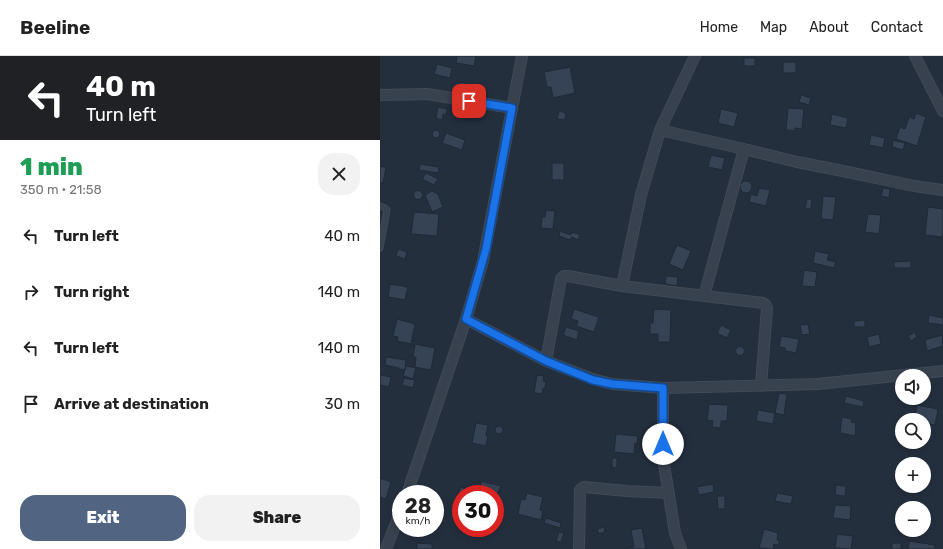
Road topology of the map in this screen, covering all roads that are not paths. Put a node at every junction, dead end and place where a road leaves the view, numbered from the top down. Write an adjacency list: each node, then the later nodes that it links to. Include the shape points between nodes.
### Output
1 (522, 56): 5 (street)
2 (695, 56): 7 (street)
3 (915, 56): 6 (street)
4 (380, 95): 5 (street, via 427,94)
5 (512, 108): 14 (street, via 486,249)
6 (943, 111)
7 (660, 130): 8 (street); 12 (street, via 641,195)
8 (744, 149): 9 (street, via 797,162); 13 (street)
9 (943, 190)
10 (380, 206): 11 (lane, via 387,210)
11 (380, 248)
12 (622, 286): 13 (street); 15 (street, via 564,276 561,279)
13 (704, 296): 17 (street, via 765,304 767,308)
14 (466, 319): 15 (street); 19 (street)
15 (546, 361): 18 (street, via 593,380)
16 (943, 371): 17 (street, via 818,384)
17 (761, 386): 18 (street)
18 (663, 388): 20 (street, via 663,458)
19 (410, 485)
20 (668, 493): 23 (street, via 582,488); 24 (street, via 675,532)
21 (392, 533): 22 (street)
22 (386, 549)
23 (579, 549)
24 (681, 549)

